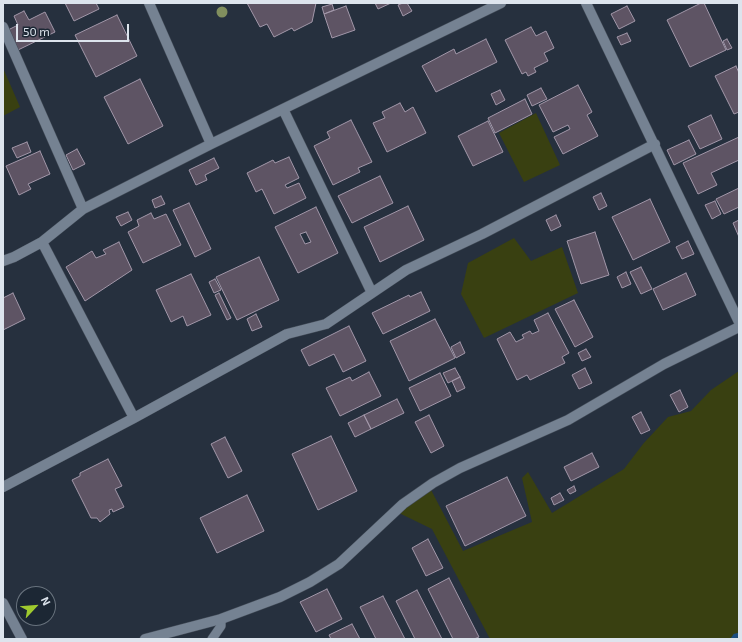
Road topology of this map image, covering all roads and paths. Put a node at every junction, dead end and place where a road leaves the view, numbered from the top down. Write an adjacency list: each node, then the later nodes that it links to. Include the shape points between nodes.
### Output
1 (148, 3): 6 (street)
2 (501, 3): 5 (street)
3 (586, 3): 7 (street)
4 (3, 27): 8 (street)
5 (283, 109): 6 (street); 11 (street)
6 (211, 144): 8 (street)
7 (655, 144): 11 (street, via 482,234 406,270); 12 (street)
8 (83, 209): 9 (street)
9 (42, 242): 10 (street); 14 (street)
10 (3, 261)
11 (372, 293): 14 (street, via 326,324 287,334)
12 (739, 322)
13 (739, 327): 17 (street, via 664,364 568,420 460,468 433,483 403,504 339,564 280,597)
14 (134, 418): 15 (street)
15 (3, 487)
16 (3, 603): 18 (street)
17 (221, 619): 19 (street); 20 (lane, via 221,626)
18 (22, 639)
19 (145, 639)
20 (212, 639)

